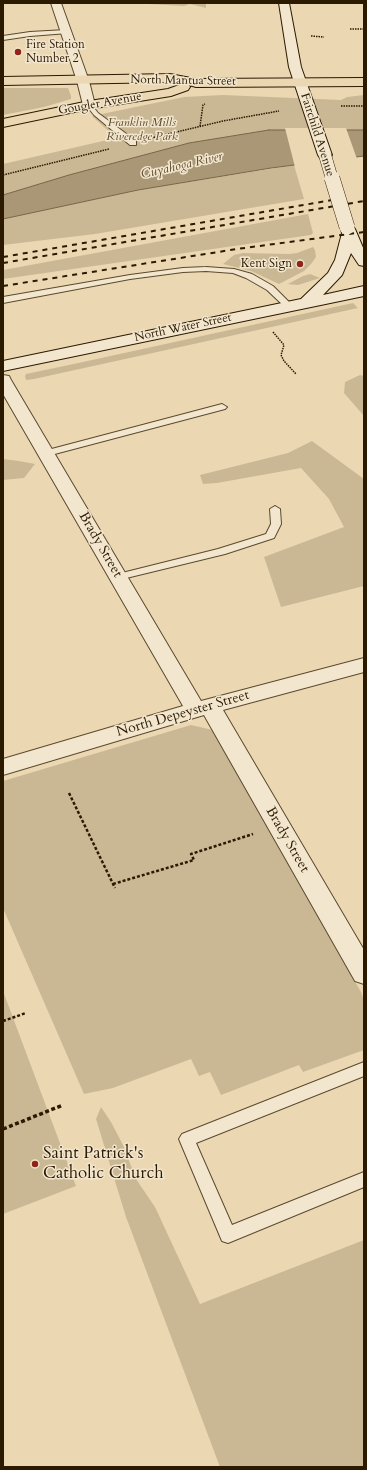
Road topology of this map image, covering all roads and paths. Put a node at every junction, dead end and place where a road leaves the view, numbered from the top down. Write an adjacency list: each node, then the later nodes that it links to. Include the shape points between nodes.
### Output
1 (56, 3): 5 (street)
2 (284, 3): 11 (street, Fairchild Avenue, via 291,50)
3 (350, 29): 4 (path)
4 (364, 29)
5 (66, 32): 8 (lane); 10 (street)
6 (307, 36): 7 (path)
7 (324, 36)
8 (3, 38)
9 (3, 81): 10 (main road, North Mantua Street)
10 (83, 81): 13 (main road, North Mantua Street, via 170,78); 15 (street)
11 (300, 82): 12 (main road, North Mantua Street); 13 (main road, North Mantua Street); 21 (street, Fairchild Avenue, bridge)
12 (364, 82)
13 (196, 83): 15 (main road, Gougler Avenue, via 171,92)
14 (208, 102): 19 (path, via 204,105)
15 (89, 105): 18 (main road, Gougler Avenue); 20 (lane, via 96,114)
16 (341, 106): 17 (path)
17 (364, 106)
18 (3, 123)
19 (200, 126)
20 (133, 143)
21 (348, 230): 22 (street, Fairchild Avenue); 25 (street, via 342,260 335,275)
22 (364, 262)
23 (364, 291): 25 (street, North Water Street)
24 (3, 300): 26 (lane, via 144,275 206,269 234,271 248,276 270,288)
25 (307, 302): 26 (street, North Water Street)
26 (289, 306): 28 (street, North Water Street)
27 (270, 329): 29 (path, via 284,344 281,355)
28 (3, 366)
29 (296, 374)
30 (3, 380): 32 (street, Brady Street)
31 (222, 407): 32 (lane)
32 (46, 453): 34 (street, Brady Street)
33 (275, 509): 34 (lane, via 276,524 270,536 221,552)
34 (118, 577): 36 (street, Brady Street)
35 (364, 665): 36 (street, North Depeyster Street)
36 (203, 708): 37 (street, North Depeyster Street); 40 (street, Brady Street)
37 (3, 767)
38 (69, 793): 39 (path, via 114,886 194,860 191,854)
39 (259, 832)
40 (364, 973)
41 (26, 1013): 42 (path)
42 (3, 1021)
43 (364, 1069): 46 (lane, via 187,1139 228,1235)
44 (63, 1106): 45 (path)
45 (3, 1129)
46 (364, 1179)

